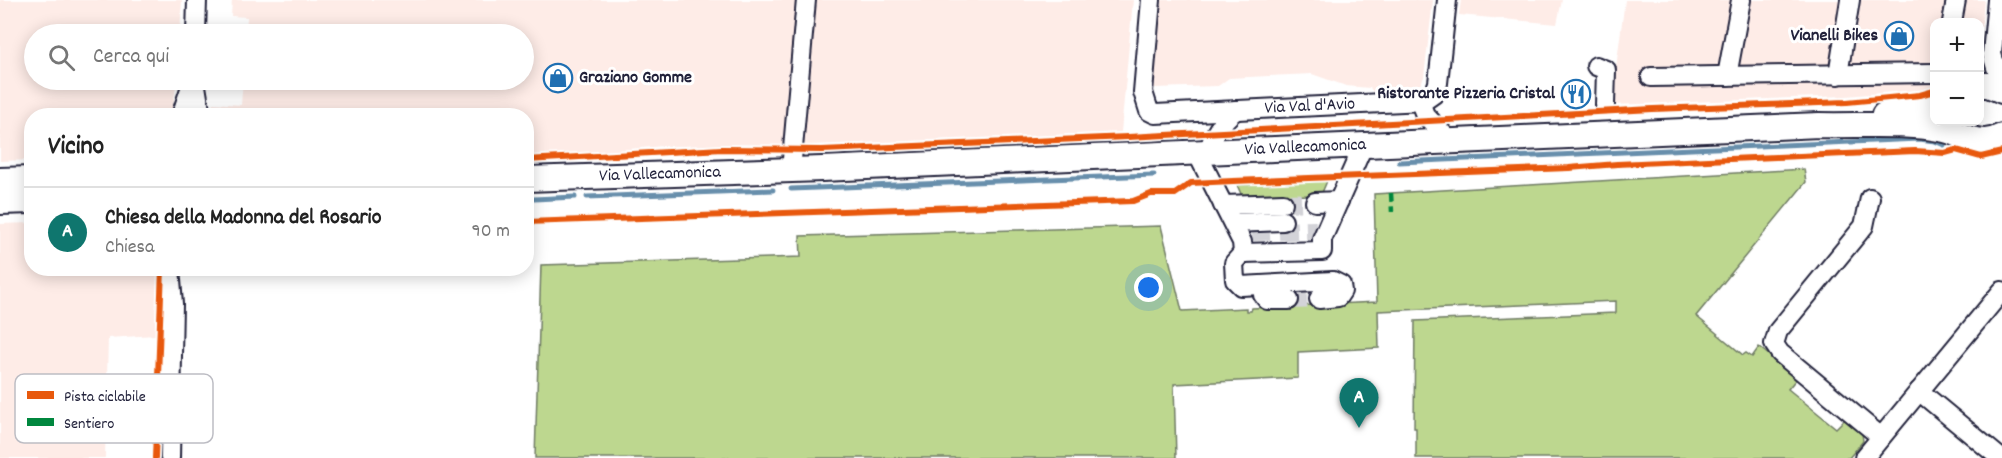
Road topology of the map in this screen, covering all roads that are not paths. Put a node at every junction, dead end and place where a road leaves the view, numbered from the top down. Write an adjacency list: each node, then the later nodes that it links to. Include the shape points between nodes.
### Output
1 (197, 0): 10 (street)
2 (806, 0): 35 (street)
3 (1151, 0): 28 (street, Via Val d'Avio, via 1143,92 1149,111 1160,114)
4 (1447, 0): 23 (street, via 1438,83 1432,96)
5 (1740, 0): 17 (street)
6 (1850, 0): 16 (street)
7 (1956, 0): 9 (street)
8 (1997, 0): 11 (street)
9 (1953, 18)
10 (196, 24)
11 (1987, 27): 12 (street)
12 (1992, 54): 14 (street); 20 (street)
13 (1596, 66): 24 (street, via 1606,70)
14 (1982, 72)
15 (1930, 73): 16 (street)
16 (1838, 75): 17 (street)
17 (1728, 76): 18 (street)
18 (1651, 77)
19 (1984, 85): 20 (main road)
20 (2002, 89)
21 (190, 90): 26 (street)
22 (196, 90): 27 (street)
23 (1420, 102): 28 (street, Via Val d'Avio); 32 (street, via 1425,115)
24 (1605, 105)
25 (1930, 105): 29 (main road, Via Vallecamonica)
26 (184, 108)
27 (199, 108)
28 (1236, 110): 34 (street)
29 (1819, 125): 30 (main road, Via Vallecamonica); 32 (main road, Via Vallecamonica)
30 (1960, 128): 31 (main road, Via Vallecamonica, via 1978,142)
31 (2002, 136)
32 (1451, 142): 33 (main road, Via Vallecamonica)
33 (1362, 146): 34 (main road, Via Vallecamonica); 43 (street)
34 (1202, 153): 35 (main road, Via Vallecamonica); 44 (street)
35 (791, 171): 37 (main road, Via Vallecamonica)
36 (24, 179): 38 (main road)
37 (534, 179)
38 (0, 180)
39 (1870, 198): 55 (street, via 1864,226 1778,331 1774,344)
40 (24, 201): 41 (main road)
41 (0, 202)
42 (1283, 212): 44 (street)
43 (1322, 223): 44 (street); 49 (street)
44 (1239, 230): 47 (street, via 1234,280 1241,286)
45 (171, 276): 52 (street)
46 (180, 276): 52 (street)
47 (1263, 285): 49 (street); 51 (street, via 1263,295 1268,300)
48 (1342, 289): 49 (street, via 1336,298)
49 (1315, 291)
50 (2002, 291): 54 (street)
51 (1289, 300)
52 (173, 304): 53 (street)
53 (172, 374)
54 (1919, 391): 55 (street); 59 (street)
55 (1881, 437): 58 (street)
56 (170, 443): 57 (street)
57 (170, 458)
58 (1864, 458)
59 (2000, 458)

